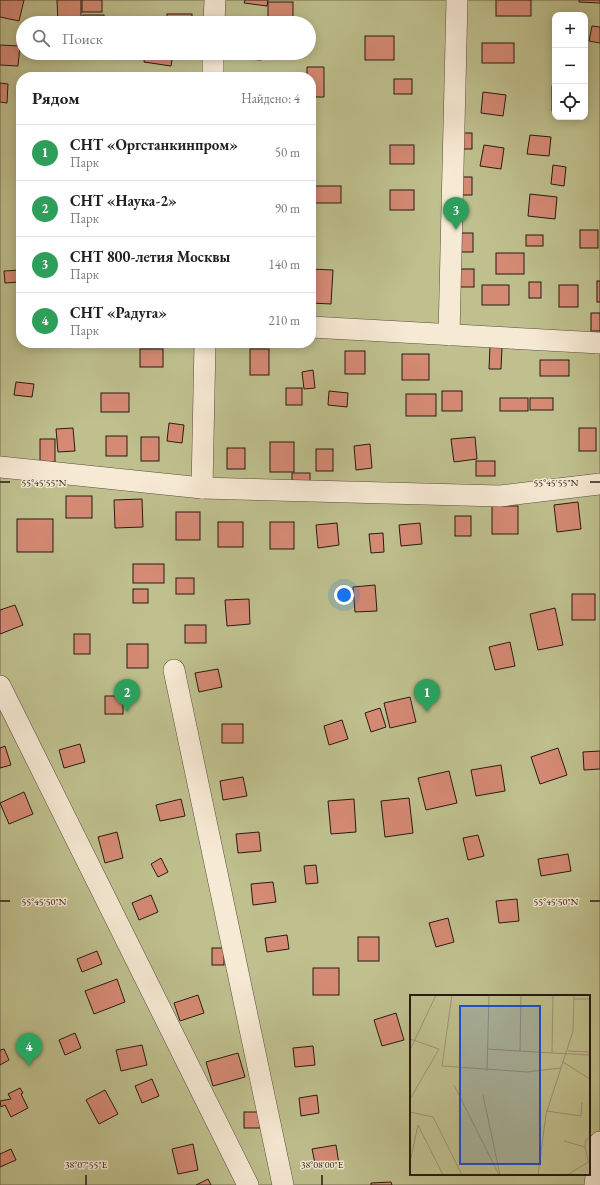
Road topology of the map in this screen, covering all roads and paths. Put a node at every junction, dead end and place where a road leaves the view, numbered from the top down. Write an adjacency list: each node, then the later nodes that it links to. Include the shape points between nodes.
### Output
1 (215, 0): 3 (street)
2 (457, 0): 7 (street)
3 (214, 16)
4 (213, 60): 5 (street)
5 (213, 72)
6 (316, 327): 7 (street)
7 (449, 335): 8 (street)
8 (600, 343)
9 (205, 348): 12 (street)
10 (0, 467): 12 (street)
11 (600, 484): 12 (street, via 500,496)
12 (202, 488)
13 (174, 670): 17 (street)
14 (0, 686): 16 (street)
15 (600, 1142): 18 (street)
16 (248, 1185)
17 (283, 1185)
18 (595, 1185)

